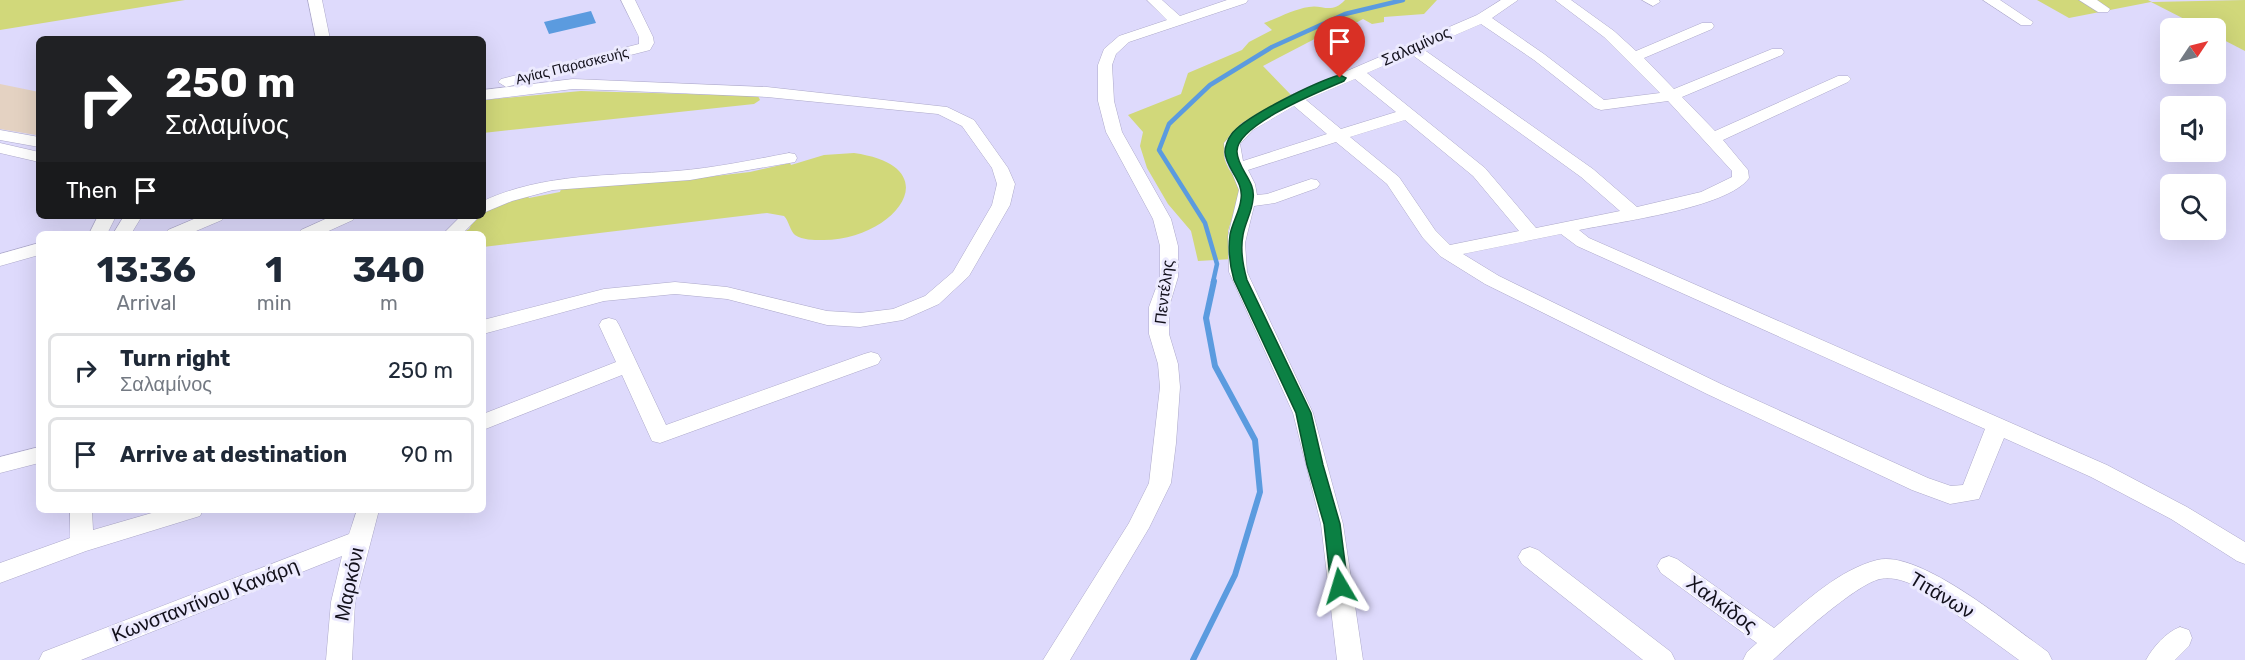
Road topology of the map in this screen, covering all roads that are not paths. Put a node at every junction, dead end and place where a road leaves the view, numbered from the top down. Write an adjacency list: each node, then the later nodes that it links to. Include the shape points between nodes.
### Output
1 (315, 0): 15 (street)
2 (628, 0): 21 (street, Αγίας Παρασκευής, via 646,37 645,47)
3 (1154, 0): 12 (street)
4 (1241, 0): 9 (street, Πεντέλης)
5 (1511, 0): 11 (street, Σαλαμίνος)
6 (1562, 0): 18 (street)
7 (1990, 0): 13 (street)
8 (2086, 0): 10 (street)
9 (1199, 6): 12 (street, Πεντέλης)
10 (2103, 9)
11 (1482, 18): 16 (street, Σαλαμίνος); 23 (street, via 1602,105)
12 (1177, 21): 70 (street, Πεντέλης, via 1124,39 1109,52 1105,65 1106,101 1114,132 1158,211 1169,246 1169,277 1160,307 1159,334 1170,387 1160,483 1138,528)
13 (2026, 22)
14 (1707, 26): 18 (street)
15 (323, 36)
16 (1414, 49): 19 (street, Σαλαμίνος); 37 (street, via 1587,172)
17 (1777, 52): 23 (street)
18 (1634, 57): 23 (street)
19 (1356, 72): 24 (street, Σαλαμίνος); 25 (street)
20 (1843, 80): 28 (street)
21 (486, 89)
22 (486, 95): 50 (street, via 573,84 604,85 767,92 941,110 968,123 1000,168 1006,184 1001,205 960,276 932,300 896,315 827,318 727,293 675,288 604,295)
23 (1670, 96): 28 (street)
24 (1295, 99): 27 (street); 33 (street, Σαλαμίνος, via 1246,126 1236,136 1231,150)
25 (1406, 114): 27 (street); 45 (street, via 1479,172)
26 (0, 135): 30 (street)
27 (1339, 135): 33 (street); 47 (street, via 1393,181)
28 (1713, 138): 37 (street, via 1740,170 1741,178 1735,184 1700,198)
29 (0, 148): 31 (street)
30 (36, 152)
31 (36, 152)
32 (789, 158): 35 (street, via 677,176 551,184)
33 (1238, 168): 36 (street, Σαλαμίνος, via 1248,189)
34 (1311, 184): 36 (street, via 1269,199)
35 (487, 200)
36 (1247, 201): 71 (street, via 1236,235 1236,266 1306,422 1332,524)
37 (1634, 214): 41 (street)
38 (209, 219): 42 (street)
39 (340, 219): 43 (street)
40 (468, 219): 44 (street)
41 (1564, 228): 45 (street); 54 (street, via 1583,242)
42 (181, 231)
43 (314, 231)
44 (455, 231)
45 (1532, 234): 47 (street)
46 (36, 250): 48 (street)
47 (1446, 252): 54 (street, via 1492,280 1714,389 1950,495 1971,493)
48 (0, 260)
49 (609, 325): 52 (street)
50 (486, 326)
51 (871, 359): 52 (street, via 660,435)
52 (629, 365): 53 (street)
53 (486, 421)
54 (1997, 427): 62 (street, via 2139,490)
55 (36, 456): 56 (street)
56 (0, 465)
57 (81, 513): 61 (street)
58 (182, 513): 61 (street)
59 (367, 513): 60 (street, Μαρκόνι)
60 (358, 540): 68 (street, Κωνσταντίνου Κανάρη); 69 (street, Μαρκόνι, via 341,604)
61 (82, 543): 65 (street)
62 (2245, 554)
63 (1530, 557): 72 (street)
64 (1669, 566): 67 (street, Χαλκίδος)
65 (0, 573)
66 (2180, 638): 75 (street)
67 (1774, 642): 73 (street, Τιτάνων); 74 (street, Τιτάνων, via 1859,576 1889,569 1928,581)
68 (52, 660)
69 (339, 660)
70 (1056, 660)
71 (1350, 660)
72 (1662, 660)
73 (1756, 660)
74 (2039, 660)
75 (2159, 660)

